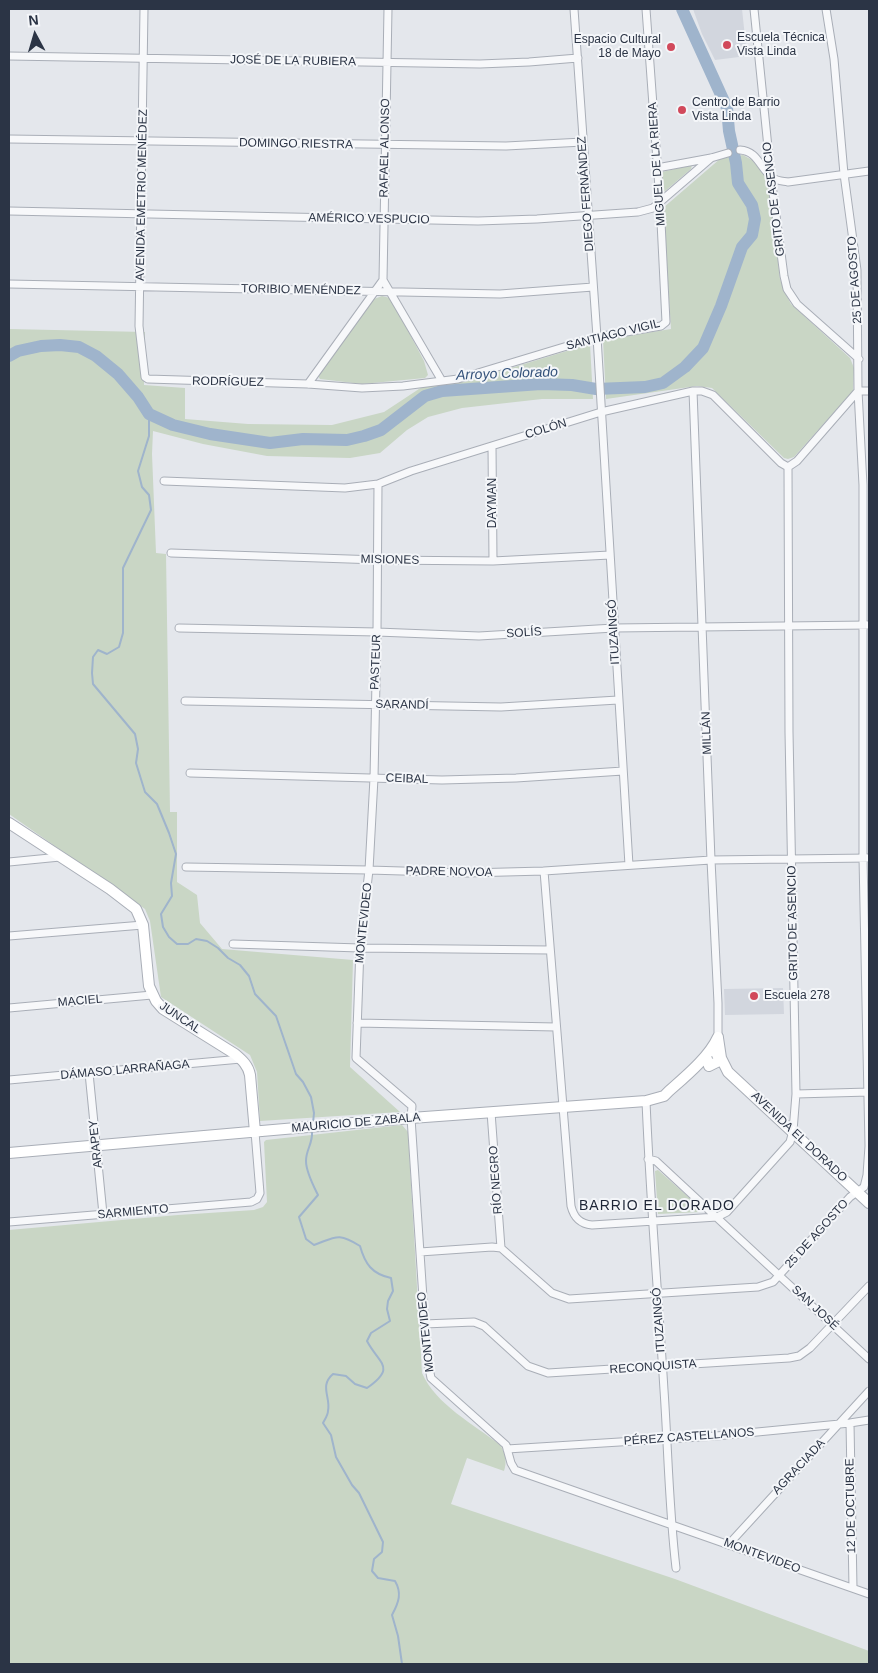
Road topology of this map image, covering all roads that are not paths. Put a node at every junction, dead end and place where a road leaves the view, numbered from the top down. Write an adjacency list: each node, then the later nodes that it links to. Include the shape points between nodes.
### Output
1 (144, 9): 8 (street, AVENIDA EMETRIO MENÉDEZ)
2 (388, 9): 10 (street, RAFAEL ALONSO)
3 (574, 9): 9 (street, DIEGO FERNÁNDEZ)
4 (646, 9): 18 (street, MIGUEL DE LA RIERA)
5 (754, 9): 21 (street, GRITO DE ASENCIO)
6 (826, 9): 20 (street, 25 DE AGOSTO, via 834,59)
7 (9, 56): 8 (street, JOSÉ DE LA RUBIERA)
8 (144, 58): 10 (street, JOSÉ DE LA RUBIERA); 12 (street, AVENIDA EMETRIO MENÉDEZ)
9 (578, 58): 10 (street, JOSÉ DE LA RUBIERA, via 490,64); 13 (street, DIEGO FERNÁNDEZ)
10 (387, 63): 14 (street, RAFAEL ALONSO)
11 (9, 139): 12 (street, DOMINGO RIESTRA)
12 (143, 141): 14 (street, DOMINGO RIESTRA); 24 (street, AVENIDA EMETRIO MENÉDEZ)
13 (583, 142): 14 (street, DOMINGO RIESTRA); 25 (street, DIEGO FERNÁNDEZ)
14 (385, 146): 26 (street, RAFAEL ALONSO)
15 (740, 150): 21 (street, via 752,153)
16 (728, 153): 17 (street, AMÉRICO VESPUCIO)
17 (711, 158): 18 (street, AMÉRICO VESPUCIO); 22 (street, AMÉRICO VESPUCIO)
18 (657, 168): 22 (street, MIGUEL DE LA RIERA)
19 (869, 171): 20 (street)
20 (844, 174): 21 (street, via 788,182); 35 (street, 25 DE AGOSTO, via 857,270)
21 (771, 177): 35 (street, GRITO DE ASENCIO, via 787,289 797,304)
22 (660, 202): 25 (street, AMÉRICO VESPUCIO, via 653,208 638,212); 33 (street, MIGUEL DE LA RIERA)
23 (9, 211): 24 (street, AMÉRICO VESPUCIO)
24 (141, 214): 26 (street, AMÉRICO VESPUCIO); 29 (street, AVENIDA EMETRIO MENÉDEZ)
25 (588, 215): 26 (street, AMÉRICO VESPUCIO, via 478,221); 30 (street, DIEGO FERNÁNDEZ)
26 (384, 220): 27 (street, RAFAEL ALONSO)
27 (383, 280): 31 (street); 32 (street)
28 (9, 284): 29 (street, TORIBIO MENÉNDEZ)
29 (140, 286): 31 (street, TORIBIO MENÉNDEZ); 36 (street, AVENIDA EMETRIO MENÉDEZ, via 139,326)
30 (593, 287): 32 (street, TORIBIO MENÉNDEZ, via 500,294); 34 (street, DIEGO FERNÁNDEZ)
31 (374, 291): 32 (street, TORIBIO MENÉNDEZ); 38 (street)
32 (389, 292): 37 (street)
33 (666, 319): 34 (street, SANTIAGO VIGIL, via 661,326)
34 (597, 337): 37 (street, SANTIAGO VIGIL, via 458,379); 42 (street, DIEGO FERNÁNDEZ)
35 (859, 359): 40 (street, 25 DE AGOSTO)
36 (148, 379): 38 (street, RODRÍGUEZ)
37 (442, 380): 38 (street, SANTIAGO VIGIL, via 362,388)
38 (308, 384)
39 (693, 391): 43 (street, COLÓN); 45 (street, COLÓN, via 713,395); 54 (street, MILLÁN)
40 (858, 391): 41 (street); 45 (street); 52 (street, 25 DE AGOSTO)
41 (869, 391)
42 (600, 399): 43 (street, ITUZAINGÓ)
43 (601, 412): 44 (street, COLÓN); 49 (street, ITUZAINGÓ)
44 (492, 446): 47 (street, COLÓN); 51 (street, DAYMAN)
45 (788, 467): 53 (street, GRITO DE ASENCIO)
46 (164, 481): 47 (street, COLÓN, via 345,488)
47 (378, 484): 50 (street, PASTEUR)
48 (171, 553): 50 (street, MISIONES)
49 (610, 555): 51 (street, MISIONES); 56 (street, ITUZAINGÓ)
50 (378, 560): 51 (street, MISIONES); 57 (street, PASTEUR)
51 (493, 561)
52 (866, 625): 53 (street, SOLÍS); 66 (street, 25 DE AGOSTO)
53 (789, 626): 54 (street, SOLÍS); 67 (street, GRITO DE ASENCIO)
54 (703, 627): 56 (street, SOLÍS); 68 (street, MILLÁN)
55 (179, 628): 57 (street, SOLÍS)
56 (614, 628): 57 (street, SOLÍS, via 478,636); 58 (street, ITUZAINGÓ)
57 (377, 632): 60 (street, PASTEUR)
58 (618, 700): 60 (street, SARANDÍ, via 501,707); 61 (street, ITUZAINGÓ)
59 (184, 701): 60 (street, SARANDÍ)
60 (375, 705): 63 (street, PASTEUR)
61 (623, 771): 63 (street, CEIBAL, via 480,780); 70 (street, ITUZAINGÓ)
62 (190, 773): 63 (street, CEIBAL)
63 (374, 778): 72 (street, PASTEUR)
64 (9, 823): 65 (street, JUNCAL)
65 (60, 856): 69 (street); 74 (street, JUNCAL, via 132,904)
66 (866, 858): 67 (street, PADRE NOVOA); 90 (street, 25 DE AGOSTO)
67 (792, 859): 68 (street, PADRE NOVOA); 91 (street, GRITO DE ASENCIO)
68 (711, 860): 70 (street, PADRE NOVOA); 83 (street, MILLÁN)
69 (9, 862)
70 (629, 865): 73 (street, PADRE NOVOA)
71 (186, 867): 72 (street, PADRE NOVOA)
72 (369, 870): 73 (street, PADRE NOVOA, via 468,874); 77 (street, MONTEVIDEO)
73 (544, 871): 78 (street)
74 (143, 925): 75 (street); 79 (street, JUNCAL)
75 (9, 936)
76 (233, 944): 77 (street)
77 (360, 948): 78 (street); 81 (street, MONTEVIDEO)
78 (550, 950): 82 (street)
79 (152, 995): 80 (street, MACIEL); 86 (street, JUNCAL, via 163,1009)
80 (9, 1008)
81 (357, 1023): 82 (street); 95 (street, MONTEVIDEO, via 356,1058 412,1106)
82 (556, 1027): 93 (street)
83 (718, 1037): 84 (street, MAURICIO DE ZABALA); 85 (street, MILLÁN)
84 (708, 1058): 85 (street, via 717,1062); 87 (street); 92 (street, MAURICIO DE ZABALA, via 664,1096)
85 (721, 1058): 87 (street, MILLÁN)
86 (241, 1059): 88 (street, DÁMASO LARRAÑAGA); 96 (street, via 249,1069)
87 (728, 1072): 97 (street, AVENIDA EL DORADO)
88 (90, 1073): 89 (street, DÁMASO LARRAÑAGA); 98 (street, ARAPEY)
89 (9, 1080)
90 (868, 1092): 91 (street); 101 (street, 25 DE AGOSTO, via 867,1174 864,1187)
91 (796, 1094): 97 (street, GRITO DE ASENCIO)
92 (646, 1101): 93 (street, MAURICIO DE ZABALA); 100 (street, ITUZAINGÓ)
93 (563, 1107): 94 (street, MAURICIO DE ZABALA); 105 (street, via 574,1215 582,1223 592,1225)
94 (491, 1112): 95 (street, MAURICIO DE ZABALA); 107 (street, RÍO NEGRO)
95 (411, 1118): 96 (street, MAURICIO DE ZABALA); 108 (street, MONTEVIDEO)
96 (255, 1132): 98 (street, MAURICIO DE ZABALA); 103 (street, SARMIENTO, via 260,1193 257,1199)
97 (793, 1132): 101 (street, AVENIDA EL DORADO); 104 (street, GRITO DE ASENCIO, via 790,1142 726,1212)
98 (97, 1146): 99 (street, MAURICIO DE ZABALA); 103 (street, ARAPEY)
99 (9, 1153)
100 (648, 1158): 104 (street, SAN JOSÉ, via 656,1161); 105 (street, ITUZAINGÓ)
101 (858, 1192): 102 (street, AVENIDA EL DORADO); 109 (street, 25 DE AGOSTO)
102 (869, 1202)
103 (103, 1214): 106 (street, SARMIENTO)
104 (717, 1217): 105 (street); 109 (street, SAN JOSÉ)
105 (652, 1221): 111 (street, ITUZAINGÓ)
106 (9, 1222)
107 (501, 1248): 108 (street); 111 (street, 25 DE AGOSTO, via 552,1293 564,1298)
108 (420, 1252): 112 (street, MONTEVIDEO)
109 (780, 1275): 111 (street, 25 DE AGOSTO, via 758,1288); 113 (street, SAN JOSÉ)
110 (869, 1286): 113 (street, RECONQUISTA)
111 (657, 1293): 115 (street, ITUZAINGÓ)
112 (424, 1324): 115 (street, RECONQUISTA, via 474,1322 484,1326 528,1366 548,1373); 121 (street, MONTEVIDEO, via 431,1378)
113 (833, 1325): 114 (street, SAN JOSÉ); 115 (street, RECONQUISTA, via 810,1348 794,1357)
114 (869, 1359)
115 (662, 1366): 120 (street, ITUZAINGÓ)
116 (869, 1391): 119 (street, AGRACIADA)
117 (869, 1420): 118 (street, PÉREZ CASTELLANOS)
118 (850, 1423): 119 (street, PÉREZ CASTELLANOS); 125 (street, 12 DE OCTUBRE)
119 (839, 1424): 120 (street, PÉREZ CASTELLANOS); 123 (street, AGRACIADA)
120 (667, 1438): 121 (street, PÉREZ CASTELLANOS); 122 (street, ITUZAINGÓ)
121 (507, 1449): 122 (street, MONTEVIDEO, via 516,1470)
122 (671, 1524): 123 (street, MONTEVIDEO); 124 (street, ITUZAINGÓ)
123 (729, 1544): 125 (street, MONTEVIDEO)
124 (676, 1568)
125 (853, 1588): 126 (street, MONTEVIDEO)
126 (869, 1594)

